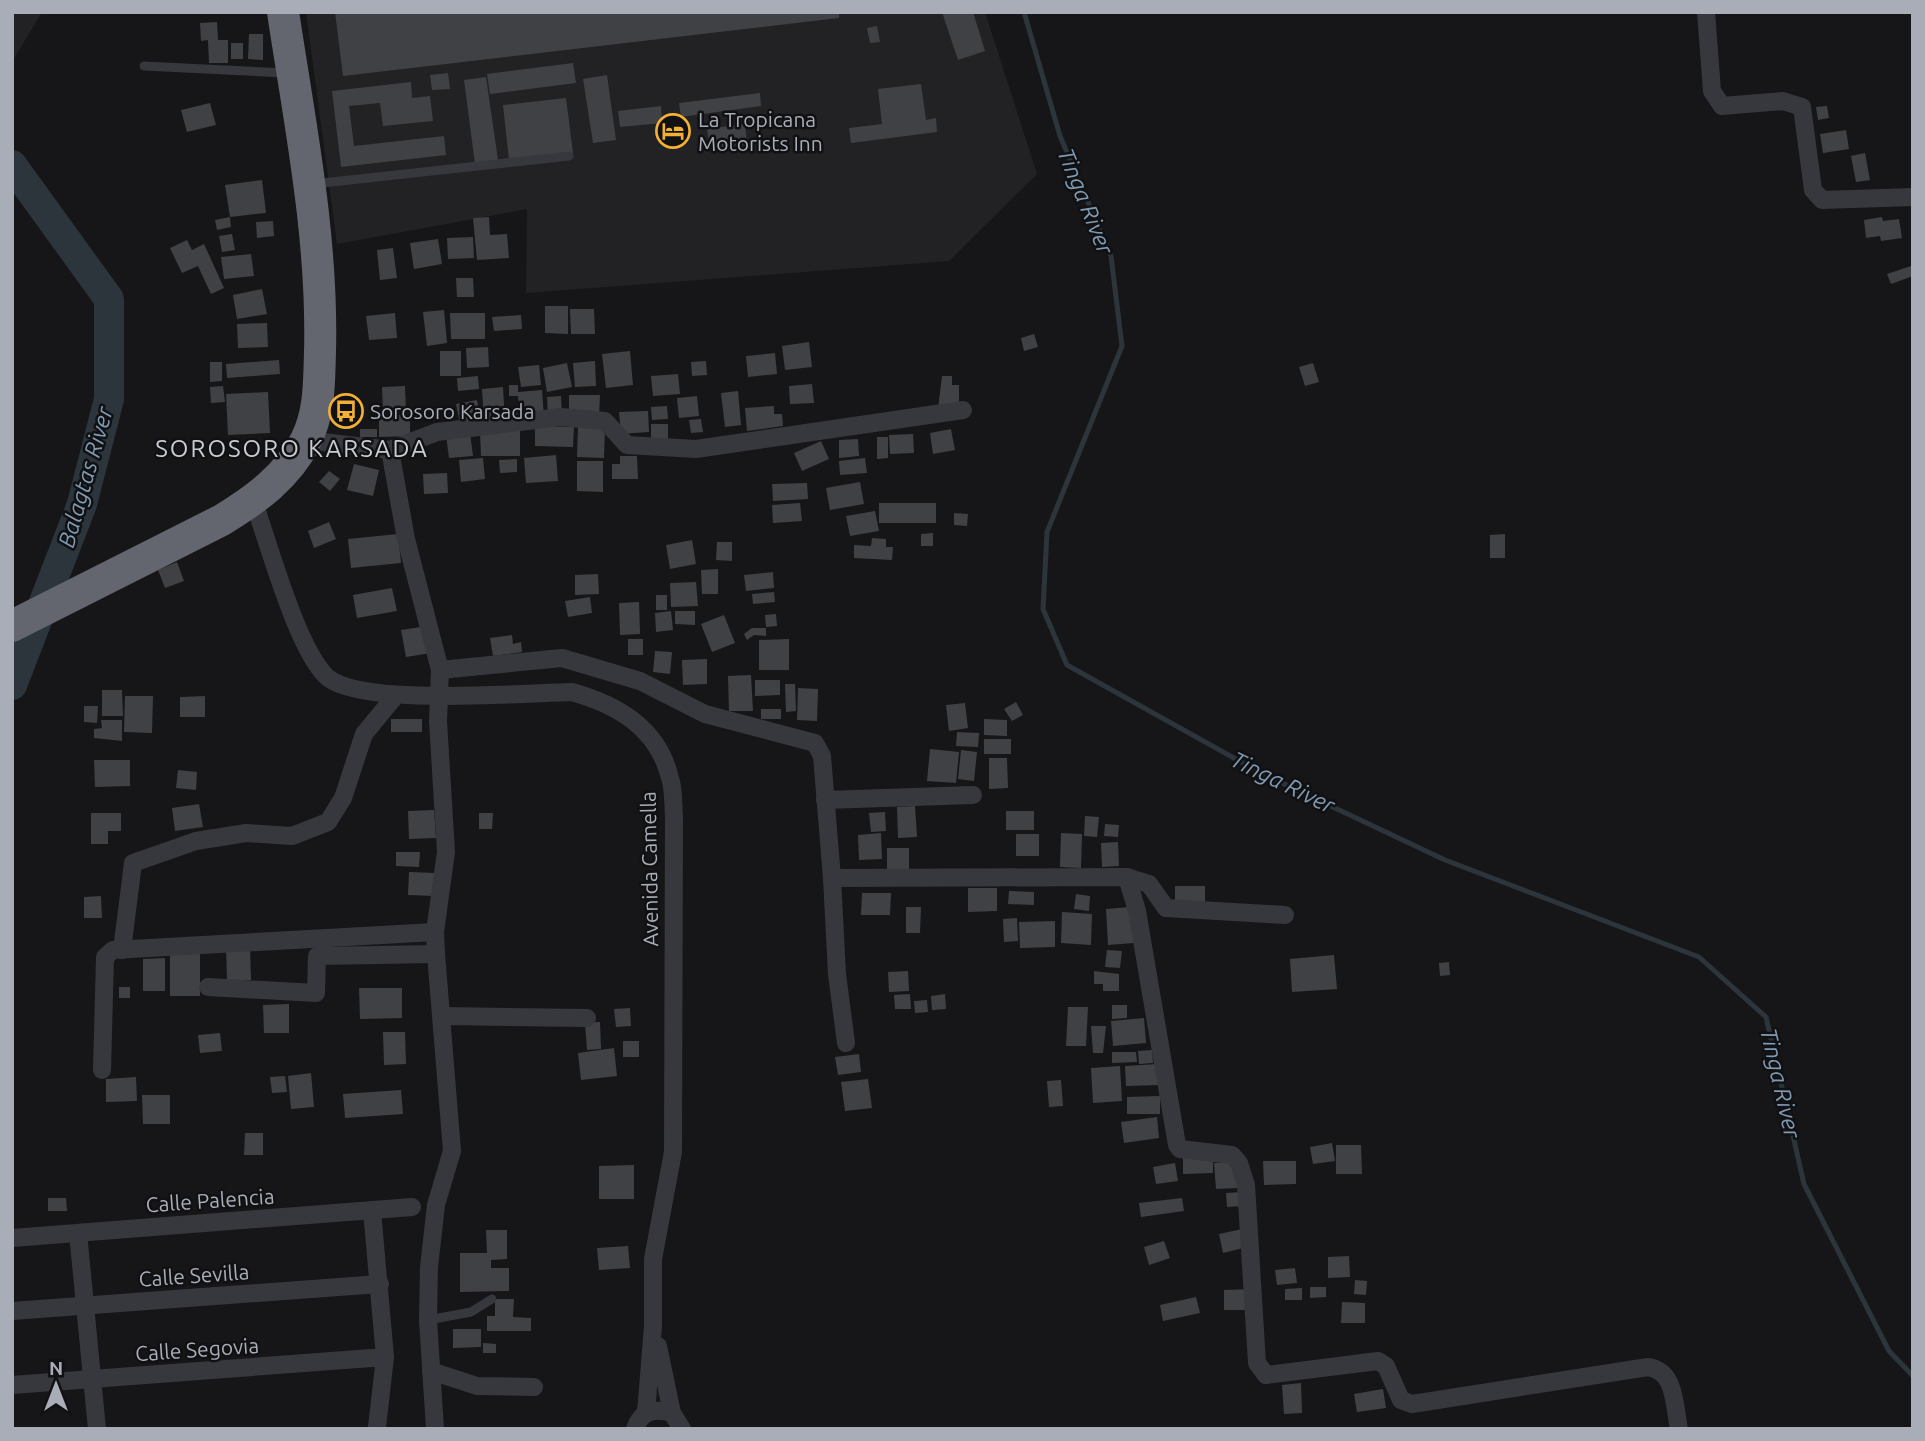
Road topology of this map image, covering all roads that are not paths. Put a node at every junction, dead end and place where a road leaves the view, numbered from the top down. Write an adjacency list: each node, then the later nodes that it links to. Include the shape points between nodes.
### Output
1 (283, 12): 4 (highway)
2 (1706, 12): 7 (street, via 1712,91 1722,106 1783,101 1802,107 1817,197)
3 (144, 65): 4 (lane)
4 (292, 73): 6 (highway)
5 (569, 156): 6 (lane)
6 (309, 184): 9 (highway, via 321,306 317,414)
7 (1913, 197)
8 (963, 410): 10 (street, via 696,449 627,445 606,421 561,417 437,432)
9 (306, 440): 10 (street); 11 (highway, via 285,473)
10 (390, 450): 13 (street, via 406,539)
11 (253, 500): 12 (highway); 14 (street, Avenida Camella, via 307,651 327,677 349,690)
12 (12, 626)
13 (440, 670): 15 (street); 17 (street, via 562,658 640,681 705,714 814,743 822,756)
14 (396, 695): 15 (street, Avenida Camella); 22 (street, via 363,734 343,798 328,822 292,836 246,833 196,841 133,863)
15 (440, 695): 21 (street, via 446,852); 38 (street, Avenida Camella, via 572,692 598,699 623,711 644,730 670,778 674,817 673,1152 653,1259)
16 (973, 795): 17 (street)
17 (825, 800): 19 (street)
18 (1127, 877): 19 (street); 20 (street, via 1149,884 1166,908); 51 (street, via 1137,911 1177,1145 1232,1156 1246,1185 1261,1372 1378,1361 1386,1366 1401,1400 1412,1404 1648,1367 1669,1377)
19 (832, 878): 27 (street)
20 (1285, 915)
21 (435, 932): 22 (street); 23 (street)
22 (122, 950): 28 (street, via 105,957)
23 (436, 954): 24 (street, via 317,956 316,993); 25 (street)
24 (208, 987)
25 (443, 1016): 26 (street); 37 (street, via 452,1151 436,1205)
26 (587, 1018)
27 (846, 1042)
28 (102, 1070)
29 (412, 1207): 30 (street, Calle Palencia)
30 (372, 1210): 31 (street, Calle Palencia); 33 (street)
31 (78, 1233): 32 (street, Calle Palencia); 35 (street)
32 (12, 1238)
33 (380, 1284): 35 (street, Calle Sevilla); 39 (street)
34 (492, 1299): 37 (lane, via 471,1312)
35 (84, 1306): 36 (street, Calle Sevilla); 41 (street)
36 (12, 1311)
37 (428, 1320): 40 (street)
38 (653, 1326): 44 (street, Avenida Camella); 45 (street, Avenida Camella)
39 (385, 1357): 41 (street, Calle Segovia); 46 (street)
40 (431, 1371): 43 (street, via 477,1386); 48 (street)
41 (90, 1380): 42 (street, Calle Segovia); 47 (street)
42 (12, 1385)
43 (534, 1387)
44 (646, 1413): 45 (street); 49 (street)
45 (671, 1413): 50 (street)
46 (379, 1428)
47 (97, 1429)
48 (435, 1429)
49 (635, 1429)
50 (682, 1429)
51 (1679, 1429)

